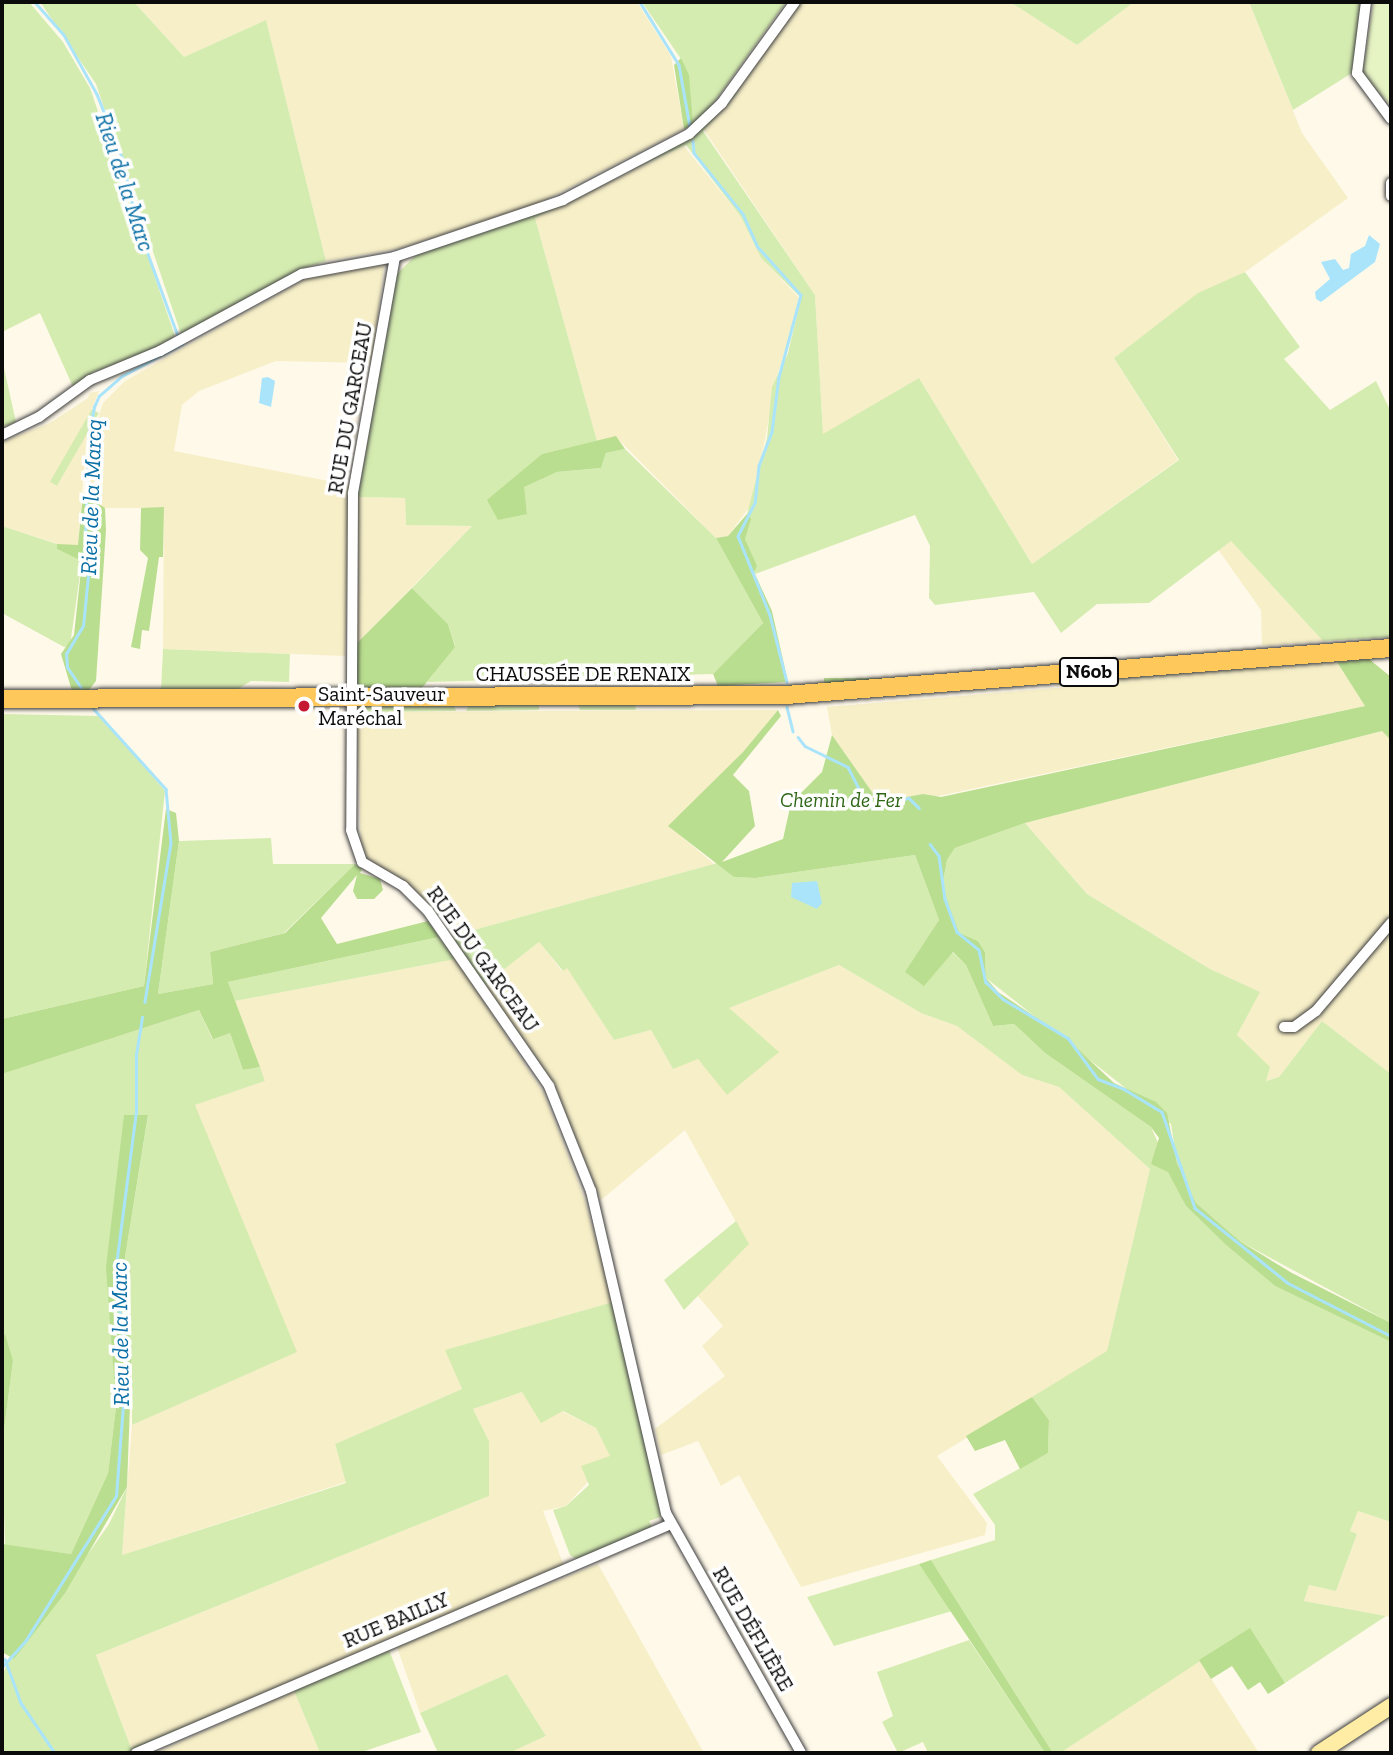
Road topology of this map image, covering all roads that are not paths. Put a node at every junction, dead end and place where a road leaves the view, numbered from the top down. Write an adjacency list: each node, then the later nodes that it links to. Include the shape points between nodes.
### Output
1 (794, 2): 6 (street, via 722,103 689,134 563,200)
2 (1366, 2): 3 (street, via 1357,73)
3 (1391, 119)
4 (1391, 183): 5 (street)
5 (1391, 195)
6 (395, 257): 7 (street, via 302,274 180,341 90,380 39,417); 9 (street, RUE DU GARCEAU, via 354,480)
7 (2, 435)
8 (1391, 648): 9 (main road, CHAUSSÉE DE RENAIX / N60b, via 786,695)
9 (351, 697): 10 (main road, CHAUSSÉE DE RENAIX); 13 (street, RUE DU GARCEAU, via 353,846 362,862 403,886 428,911 549,1086 591,1191)
10 (2, 699)
11 (1391, 923): 12 (street, via 1316,1011 1294,1027)
12 (1284, 1027)
13 (671, 1524): 15 (street, RUE BAILLY); 16 (street, RUE DÉFLIÈRE)
14 (1391, 1706): 17 (street)
15 (136, 1753)
16 (801, 1753)
17 (1319, 1753)

